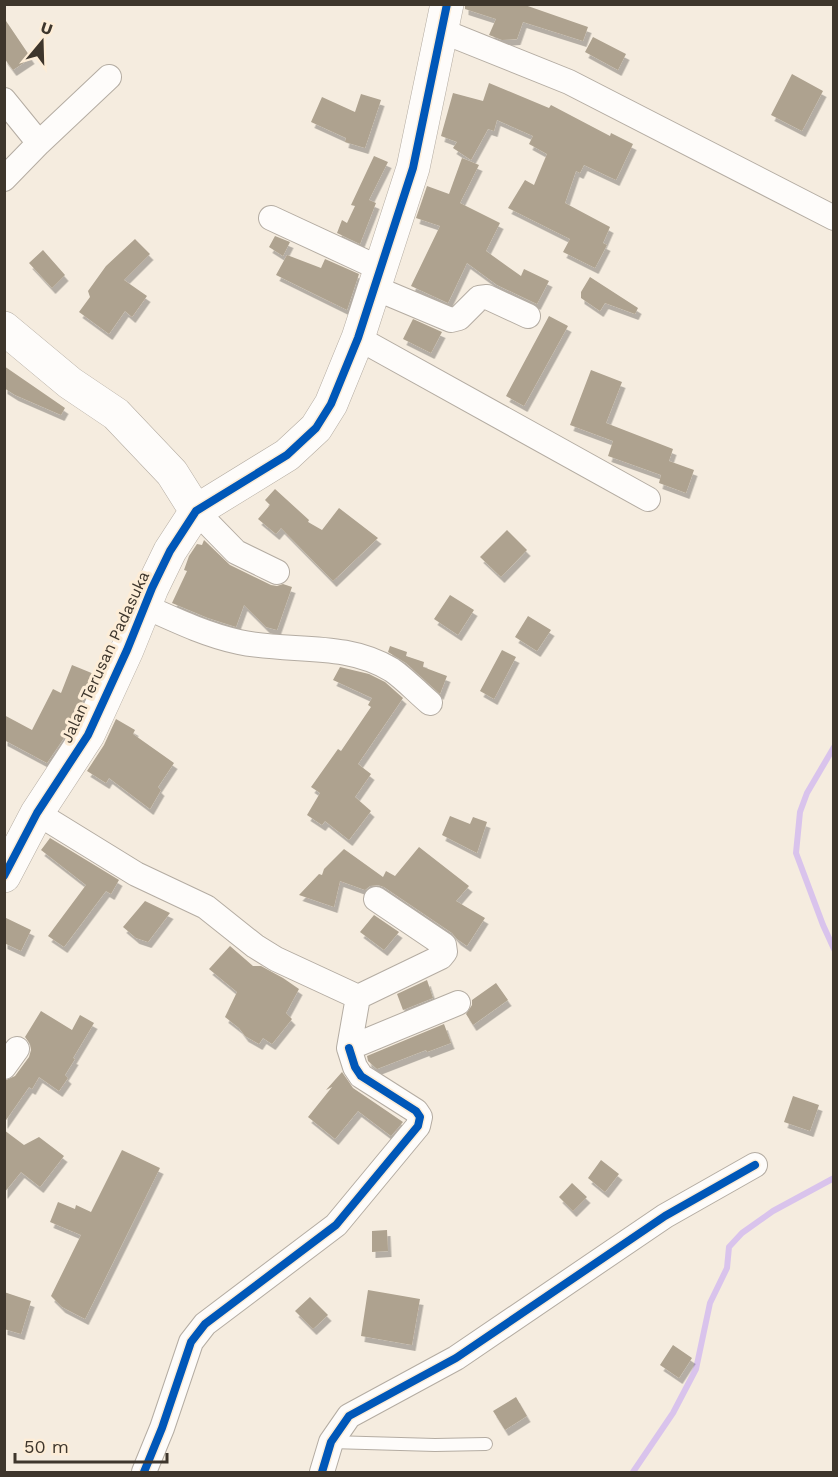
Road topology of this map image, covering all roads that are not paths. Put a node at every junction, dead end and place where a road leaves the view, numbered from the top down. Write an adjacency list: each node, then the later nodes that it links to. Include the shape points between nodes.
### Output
1 (445, 18): 7 (street); 8 (street, via 413,168)
2 (109, 77): 4 (street)
3 (4, 100): 4 (street)
4 (39, 143): 5 (street)
5 (4, 178)
6 (271, 218): 8 (street)
7 (834, 218)
8 (378, 278): 9 (street, via 451,320 459,318 479,298 487,297); 11 (street)
9 (528, 316)
10 (4, 327): 13 (street, via 70,383 116,414 172,472)
11 (358, 338): 12 (street); 13 (street, via 331,404 316,428 287,455)
12 (648, 499)
13 (196, 511): 14 (street, via 236,552); 15 (street, Jalan Terusan Padasuka, via 170,551)
14 (277, 572)
15 (144, 606): 16 (street, via 241,642 325,649 372,661 392,671); 17 (street, Jalan Terusan Padasuka, via 88,735)
16 (430, 703)
17 (37, 813): 18 (street, Jalan Terusan Padasuka); 20 (street, via 136,874 206,907 276,959)
18 (4, 876)
19 (376, 899): 20 (street, via 444,945 445,952)
20 (358, 997): 22 (street)
21 (458, 1003): 22 (street)
22 (349, 1048): 26 (street, via 361,1076 416,1111 420,1117 418,1126 336,1225 205,1324 191,1342)
23 (755, 1165): 24 (street, via 665,1216 456,1358 349,1416)
24 (331, 1442): 25 (lane); 27 (street)
25 (486, 1444)
26 (144, 1473)
27 (322, 1473)

